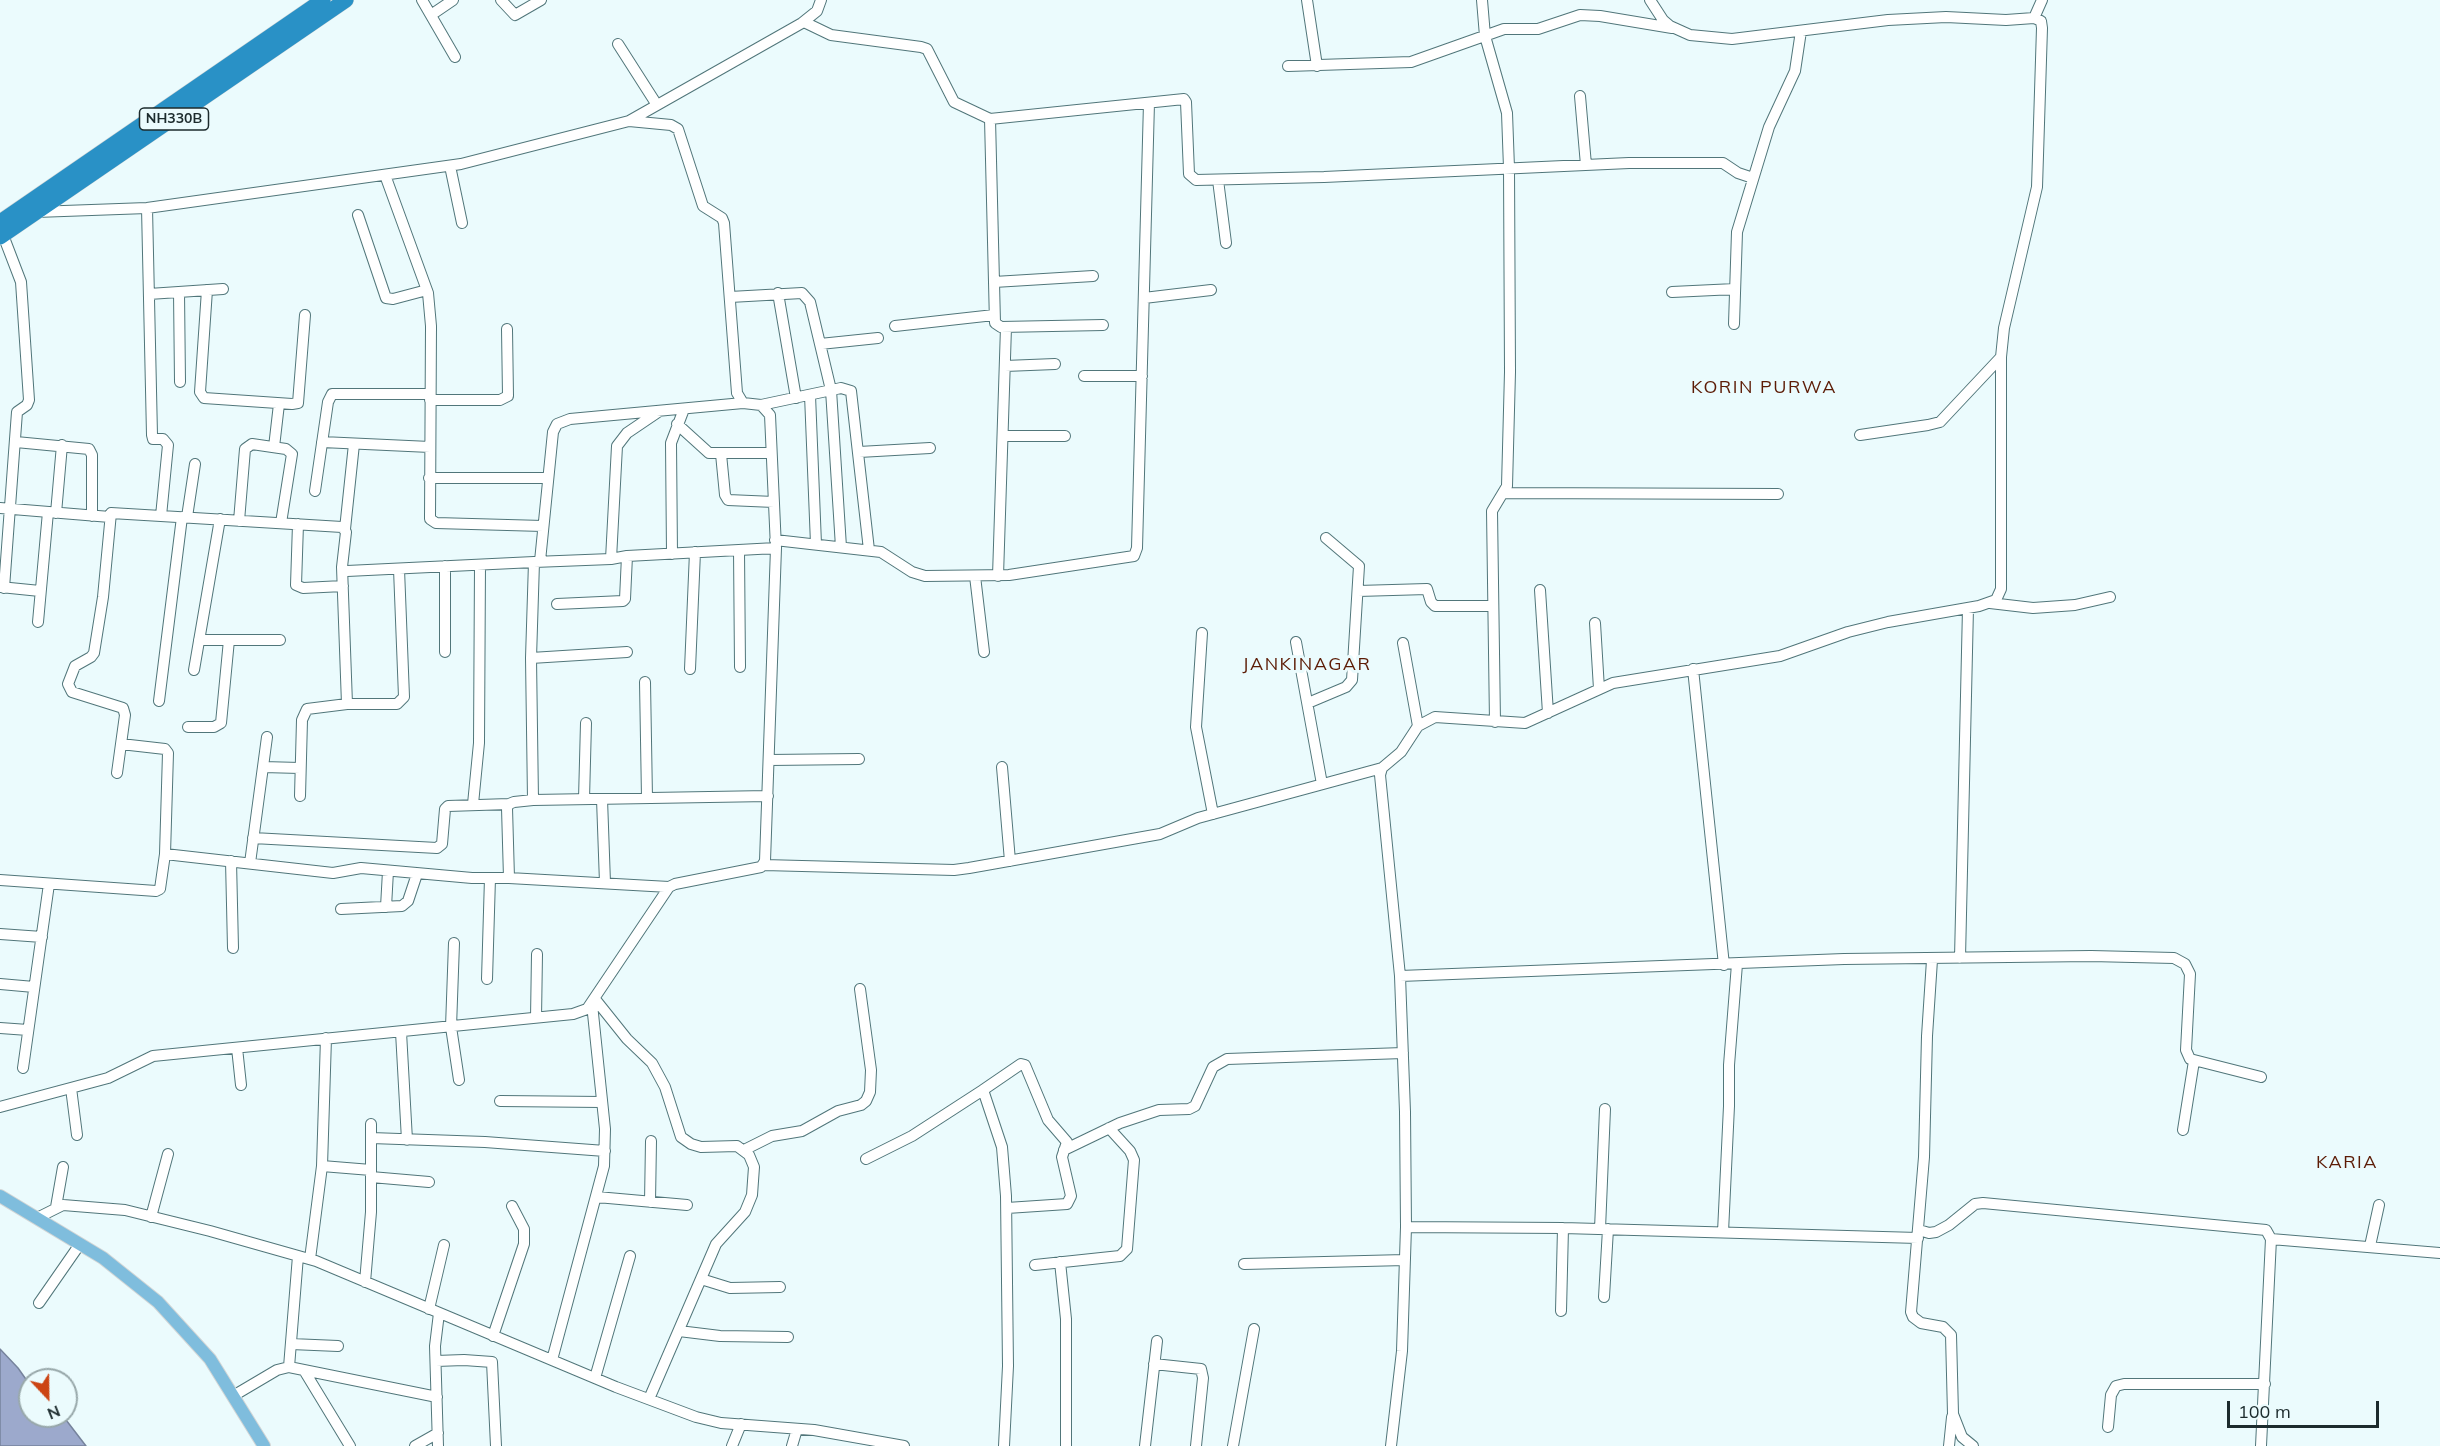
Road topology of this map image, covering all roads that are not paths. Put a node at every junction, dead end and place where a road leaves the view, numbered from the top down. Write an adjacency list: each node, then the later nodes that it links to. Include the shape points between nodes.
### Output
1 (323, 0): 37 (highway, NH330B)
2 (346, 0): 34 (highway, NH330B)
3 (422, 0): 12 (street)
4 (453, 0): 12 (street)
5 (501, 0): 6 (street, via 515,15)
6 (541, 0)
7 (821, 0): 14 (street, via 817,11)
8 (1306, 0): 21 (street)
9 (1482, 0): 17 (street)
10 (1650, 0): 15 (street, via 1663,21)
11 (2042, 0): 13 (street)
12 (431, 15): 19 (street)
13 (2035, 15): 16 (street, via 2006,20 1888,20); 61 (street, via 2042,28 2037,187 2004,328)
14 (804, 22): 24 (street); 25 (street, via 831,35 927,50 954,102)
15 (1675, 29): 16 (street, via 1690,35 1732,39); 17 (street, via 1580,15 1538,29 1508,29)
16 (1801, 31): 31 (street, via 1795,71 1769,127)
17 (1485, 36): 21 (street, via 1411,62); 29 (street, via 1507,113)
18 (618, 44): 24 (street)
19 (455, 57)
20 (1288, 66): 21 (street)
21 (1317, 66)
22 (1580, 96): 27 (street)
23 (1149, 103): 25 (street); 32 (street, via 1184,99 1189,174 1193,180); 51 (street)
24 (657, 105): 26 (street)
25 (990, 119): 40 (street)
26 (629, 121): 28 (street); 50 (street, via 678,129 704,206 724,223)
27 (1586, 165): 29 (street); 31 (street, via 1723,163)
28 (450, 166): 30 (street); 36 (street)
29 (1509, 168): 32 (street); 94 (street, via 1510,372)
30 (385, 175): 33 (street); 45 (street)
31 (1754, 178): 42 (street, via 1737,232)
32 (1218, 180): 38 (street)
33 (147, 208): 34 (street); 49 (street)
34 (36, 212): 37 (highway, NH330B)
35 (358, 215): 45 (street, via 386,298)
36 (462, 223)
37 (1, 231): 80 (street, via 21,282 29,400 17,412)
38 (1226, 243)
39 (1093, 276): 40 (street)
40 (994, 282): 53 (street)
41 (223, 289): 43 (street)
42 (1735, 289): 47 (street); 54 (street)
43 (207, 290): 46 (street); 72 (street, via 202,396)
44 (1211, 290): 51 (street)
45 (427, 291): 69 (street)
46 (179, 292): 49 (street); 66 (street)
47 (1672, 292)
48 (778, 293): 50 (street); 60 (street, via 805,294); 70 (street)
49 (149, 294): 100 (street, via 152,435 168,445)
50 (730, 297): 71 (street, via 737,393)
51 (1144, 298): 65 (street)
52 (305, 315): 72 (street, via 299,400 295,404)
53 (994, 315): 56 (street); 57 (street, via 998,326)
54 (1734, 324)
55 (1103, 325): 57 (street)
56 (895, 326)
57 (1006, 327): 63 (street)
58 (507, 329): 69 (street, via 508,396 500,400)
59 (878, 338): 60 (street)
60 (820, 344): 67 (street)
61 (2001, 357): 77 (street, via 1940,422); 132 (street, via 2001,589)
62 (1055, 364): 63 (street)
63 (1005, 366): 78 (street)
64 (1084, 376): 65 (street)
65 (1142, 376): 125 (street, via 1134,556)
66 (180, 382)
67 (831, 390): 68 (street); 87 (street, via 841,387 851,391); 112 (street)
68 (810, 395): 70 (street); 111 (street)
69 (430, 397): 81 (street, via 333,394 328,402); 85 (street)
70 (796, 398): 73 (street)
71 (743, 403): 73 (street); 74 (street)
72 (279, 404): 84 (street)
73 (761, 405): 88 (street, via 770,415)
74 (684, 409): 75 (street); 76 (street)
75 (661, 411): 92 (street, via 570,419 557,424); 118 (street, via 627,433 617,446)
76 (677, 424): 89 (street, via 704,450); 116 (street, via 671,443)
77 (1860, 435)
78 (1003, 436): 79 (street); 125 (street)
79 (1065, 436)
80 (16, 442): 83 (street); 97 (street)
81 (322, 442): 82 (street); 93 (street)
82 (354, 444): 85 (street); 108 (street)
83 (62, 445): 98 (street); 99 (street, via 84,447 91,452)
84 (274, 447): 104 (street, via 252,444 245,449); 105 (street, via 289,451 292,458)
85 (430, 447): 91 (street)
86 (930, 448): 87 (street)
87 (859, 452): 114 (street)
88 (771, 453): 89 (street); 96 (street)
89 (721, 454): 96 (street, via 725,495 729,500)
90 (195, 464): 102 (street)
91 (429, 478): 92 (street); 107 (street, via 432,522)
92 (548, 478): 107 (street)
93 (315, 491)
94 (1504, 493): 95 (street); 134 (street, via 1492,511)
95 (1778, 494)
96 (774, 502): 110 (street)
97 (5, 509): 98 (street); 127 (street)
98 (52, 512): 99 (street); 129 (street)
99 (92, 516): 101 (street)
100 (161, 516): 101 (street, via 115,512); 102 (street)
101 (110, 517): 163 (street, via 94,653 75,666 68,684 72,692 123,708)
102 (185, 517): 103 (street); 154 (street)
103 (220, 519): 104 (street); 139 (street)
104 (239, 521): 105 (street)
105 (280, 523): 106 (street)
106 (298, 524): 108 (street); 126 (street, via 296,585)
107 (543, 526): 119 (street)
108 (345, 529): 122 (street)
109 (1326, 538): 130 (street, via 1359,566)
110 (775, 544): 111 (street); 113 (street); 165 (street)
111 (816, 544): 112 (street)
112 (841, 547): 114 (street)
113 (739, 550): 115 (street); 148 (street)
114 (868, 550): 124 (street, via 891,556 918,575)
115 (695, 552): 116 (street); 149 (street)
116 (672, 554): 117 (street)
117 (627, 556): 118 (street); 133 (street, via 623,601)
118 (611, 559): 119 (street)
119 (537, 562): 120 (street); 147 (street)
120 (480, 565): 121 (street); 178 (street, via 479,743)
121 (445, 566): 123 (street); 144 (street)
122 (342, 567): 123 (street, via 347,571); 126 (street)
123 (399, 569): 156 (street, via 404,697 397,704)
124 (975, 576): 125 (street); 146 (street)
125 (998, 576)
126 (343, 586): 156 (street)
127 (2, 588): 129 (street)
128 (1540, 590): 157 (street)
129 (40, 591): 136 (street)
130 (1358, 591): 134 (street, via 1427,589 1435,606); 155 (street, via 1353,680 1346,687)
131 (2110, 597): 132 (street, via 2033,608)
132 (1990, 603): 135 (street)
133 (557, 604)
134 (1493, 606): 158 (street)
135 (1968, 608): 150 (street, via 1857,630 1780,656); 202 (street)
136 (38, 622)
137 (1594, 623): 153 (street)
138 (1202, 633): 180 (street, via 1196,727)
139 (199, 640): 140 (street); 151 (street)
140 (229, 640): 141 (street); 161 (street, via 221,723 214,727)
141 (280, 640)
142 (1296, 642): 155 (street)
143 (1403, 643): 160 (street)
144 (445, 652)
145 (627, 652): 147 (street)
146 (984, 652)
147 (531, 658): 176 (street)
148 (740, 667)
149 (690, 669)
150 (1694, 669): 153 (street); 205 (street)
151 (194, 670)
152 (645, 682): 174 (street)
153 (1599, 689): 157 (street)
154 (159, 701)
155 (1308, 703): 171 (street)
156 (347, 704): 168 (street, via 312,708 304,714)
157 (1548, 713): 158 (street, via 1525,723)
158 (1495, 722): 160 (street, via 1435,717)
159 (586, 723): 177 (street)
160 (1418, 726): 169 (street, via 1401,752)
161 (188, 727)
162 (267, 737): 166 (street)
163 (121, 744): 170 (street); 182 (street, via 167,751)
164 (859, 759): 165 (street)
165 (769, 760): 173 (street)
166 (263, 767): 168 (street); 181 (street)
167 (1002, 767): 184 (street)
168 (300, 768): 172 (street)
169 (1382, 768): 171 (street); 206 (street)
170 (117, 773)
171 (1322, 784): 180 (street)
172 (300, 796)
173 (768, 796): 174 (street); 186 (street)
174 (647, 798): 175 (street)
175 (602, 799): 177 (street); 192 (street)
176 (533, 800): 177 (street); 179 (street)
177 (584, 800)
178 (473, 804): 179 (street); 181 (street, via 445,809 442,844 437,848)
179 (509, 804): 190 (street)
180 (1213, 814): 184 (street, via 1160,834)
181 (253, 838): 185 (street)
182 (165, 854): 183 (street); 193 (street, via 162,887 156,891)
183 (231, 861): 185 (street); 200 (street)
184 (1010, 861): 186 (street, via 954,870)
185 (250, 863): 187 (street, via 333,873 361,868)
186 (764, 865): 194 (street)
187 (388, 871): 188 (street); 195 (street)
188 (417, 874): 189 (street); 195 (street, via 405,904)
189 (490, 878): 190 (street); 207 (street)
190 (509, 878): 192 (street)
191 (0, 880): 193 (street)
192 (605, 883): 194 (street)
193 (49, 884): 198 (street)
194 (669, 887): 211 (street)
195 (386, 907): 196 (street)
196 (341, 909)
197 (0, 934): 198 (street)
198 (42, 937): 209 (street)
199 (454, 943): 213 (street)
200 (233, 948)
201 (537, 954): 212 (street)
202 (1960, 958): 203 (street); 220 (street, via 2175,958 2190,974 2186,1050)
203 (1932, 960): 204 (street); 261 (street)
204 (1737, 964): 205 (street); 260 (street)
205 (1724, 965): 206 (street)
206 (1400, 976): 219 (street)
207 (488, 979)
208 (0, 984): 209 (street)
209 (34, 987): 215 (street)
210 (860, 989): 238 (street, via 872,1070 866,1101 802,1131 772,1136)
211 (593, 1002): 212 (street, via 580,1012); 228 (street); 238 (street, via 652,1063 665,1087 681,1137 701,1147 737,1146)
212 (536, 1018): 213 (street)
213 (451, 1027): 216 (street); 223 (street)
214 (0, 1028): 215 (street)
215 (28, 1030): 221 (street)
216 (401, 1032): 217 (street); 236 (street)
217 (326, 1038): 218 (street); 243 (street)
218 (237, 1048): 224 (street); 225 (street, via 147,1058 108,1078)
219 (1403, 1053): 232 (street, via 1227,1059 1213,1067 1195,1106 1159,1110); 257 (street)
220 (2194, 1062): 222 (street); 233 (street)
221 (23, 1068)
222 (2261, 1077)
223 (459, 1080)
224 (241, 1085)
225 (71, 1088): 229 (street); 234 (street)
226 (983, 1090): 239 (street, via 1025,1065 1048,1120 1065,1139); 242 (street, via 912,1136); 254 (street, via 1002,1147)
227 (500, 1101): 228 (street)
228 (602, 1102): 240 (street)
229 (0, 1107)
230 (1605, 1109): 259 (street)
231 (371, 1124): 235 (street)
232 (1109, 1128): 239 (street); 271 (street, via 1133,1157 1127,1250 1120,1256)
233 (2183, 1130)
234 (77, 1135)
235 (371, 1138): 236 (street); 245 (street)
236 (406, 1140): 240 (street)
237 (651, 1141): 249 (street)
238 (744, 1150): 274 (street, via 754,1167 752,1195 740,1219 716,1244)
239 (1064, 1150): 254 (street, via 1062,1161 1071,1196 1067,1204)
240 (605, 1151): 248 (street)
241 (168, 1154): 255 (street)
242 (866, 1159)
243 (322, 1166): 245 (street); 269 (street)
244 (63, 1167): 253 (street)
245 (371, 1174): 246 (street); 275 (street)
246 (429, 1182)
247 (0, 1196): 256 (main road)
248 (597, 1197): 249 (street); 288 (street)
249 (650, 1202): 250 (street)
250 (687, 1205)
251 (512, 1206): 283 (street, via 524,1229 524,1244)
252 (2379, 1206): 265 (street)
253 (56, 1207): 255 (street, via 126,1210); 256 (street)
254 (1007, 1208): 312 (street)
255 (151, 1216): 267 (street)
256 (37, 1218): 263 (main road)
257 (1406, 1227): 258 (street); 270 (street)
258 (1563, 1228): 259 (street); 280 (street)
259 (1604, 1229): 260 (street); 277 (street)
260 (1723, 1232): 261 (street)
261 (1918, 1234): 262 (street, via 1936,1232 1975,1204 1983,1203 2262,1229 2269,1232); 298 (street, via 1911,1311 1921,1323 1943,1327 1951,1335)
262 (2271, 1239): 265 (street); 294 (street)
263 (80, 1244): 278 (street); 295 (main road, via 158,1302 210,1359)
264 (444, 1245): 279 (street)
265 (2370, 1246): 266 (street)
266 (2440, 1253)
267 (297, 1256): 269 (street); 286 (street)
268 (630, 1256): 293 (street)
269 (310, 1260): 275 (street)
270 (1405, 1260): 273 (street); 317 (street, via 1401,1359)
271 (1060, 1262): 272 (street); 313 (street, via 1066,1319)
272 (1035, 1264)
273 (1244, 1264)
274 (701, 1279): 276 (street, via 730,1288); 282 (street)
275 (365, 1282): 279 (street)
276 (780, 1287)
277 (1604, 1298)
278 (39, 1303)
279 (434, 1311): 283 (street); 289 (street)
280 (1561, 1311)
281 (1254, 1329): 316 (street)
282 (679, 1331): 284 (street); 297 (street)
283 (494, 1336): 288 (street)
284 (788, 1337)
285 (1157, 1341): 290 (street)
286 (291, 1344): 287 (street); 291 (street)
287 (338, 1346)
288 (552, 1360): 293 (street)
289 (436, 1361): 296 (street); 308 (street, via 492,1362)
290 (1154, 1364): 314 (street); 315 (street, via 1201,1369)
291 (289, 1367): 292 (street); 295 (street)
292 (305, 1372): 296 (street); 305 (street)
293 (595, 1378): 297 (street)
294 (2265, 1384): 300 (street, via 2116,1386 2111,1395); 320 (street)
295 (233, 1396): 304 (main road)
296 (437, 1397): 302 (street)
297 (649, 1399): 299 (street, via 709,1421)
298 (1953, 1414): 318 (street); 319 (street, via 1962,1437)
299 (741, 1424): 301 (street); 309 (street)
300 (2108, 1427)
301 (797, 1429): 303 (street); 310 (street)
302 (438, 1433): 306 (street); 307 (street)
303 (852, 1442): 311 (street)
304 (264, 1446)
305 (350, 1446)
306 (415, 1446)
307 (438, 1446)
308 (496, 1446)
309 (732, 1446)
310 (792, 1446)
311 (904, 1446)
312 (1004, 1446)
313 (1066, 1446)
314 (1145, 1446)
315 (1196, 1446)
316 (1233, 1446)
317 (1391, 1446)
318 (1949, 1446)
319 (1973, 1446)
320 (2261, 1446)

